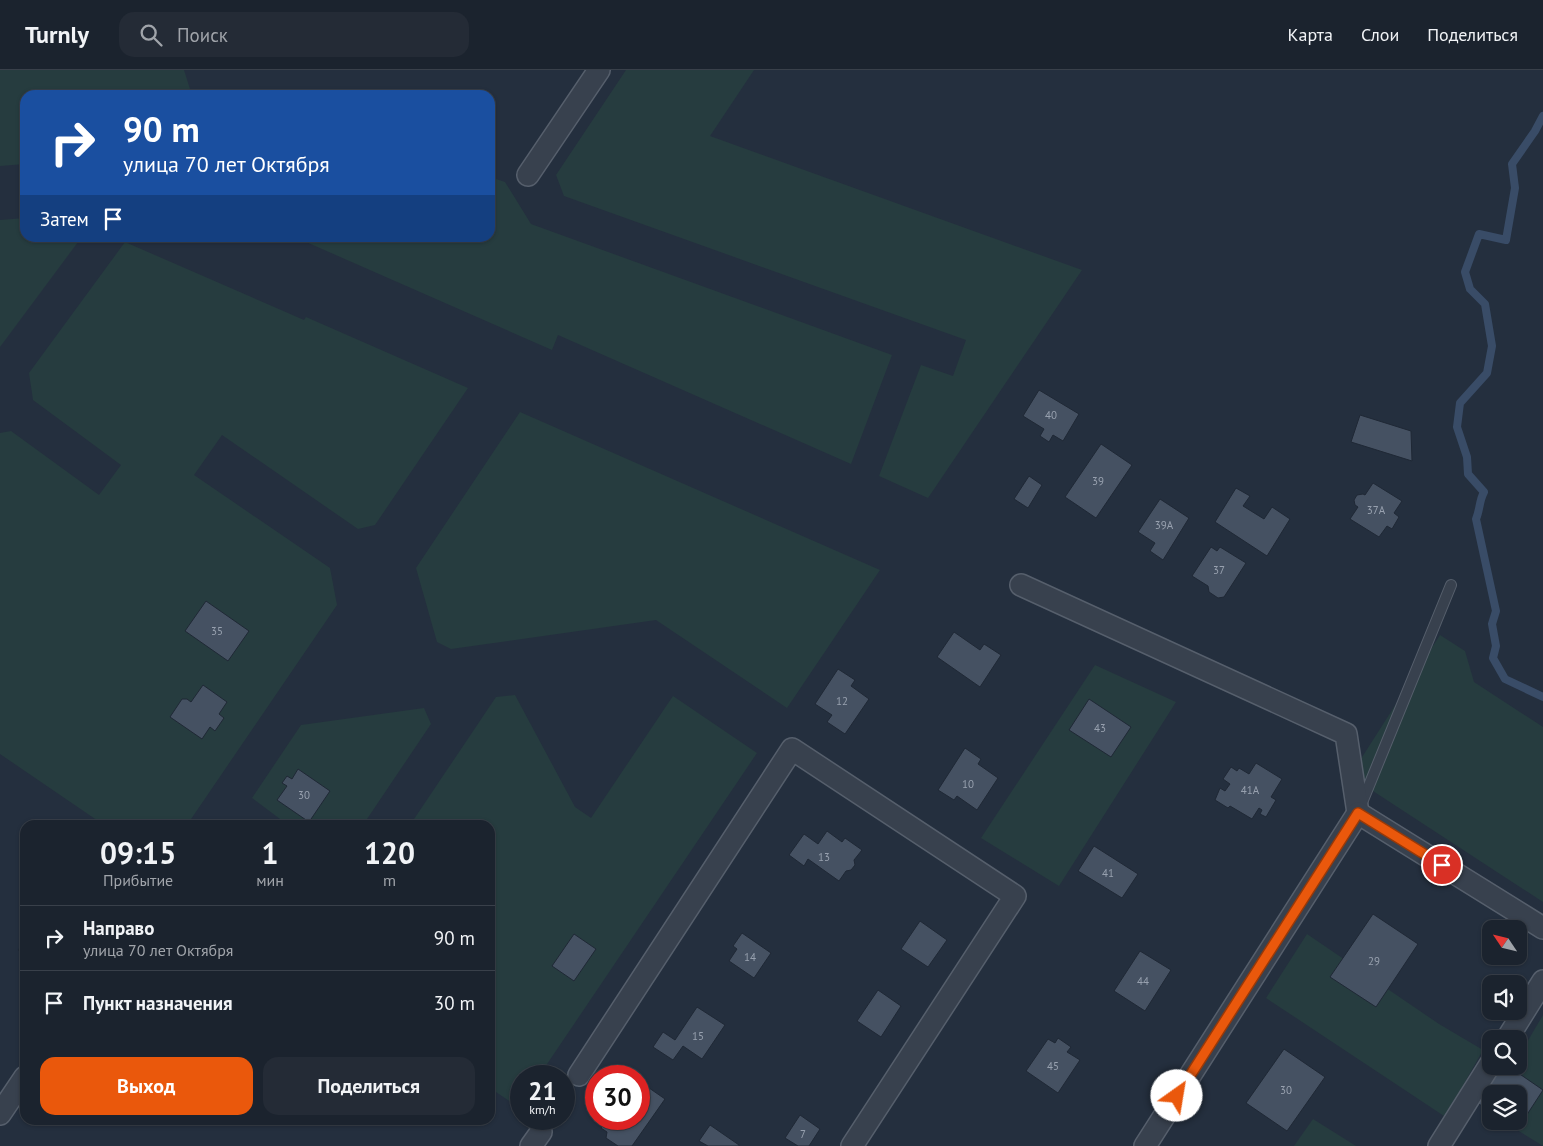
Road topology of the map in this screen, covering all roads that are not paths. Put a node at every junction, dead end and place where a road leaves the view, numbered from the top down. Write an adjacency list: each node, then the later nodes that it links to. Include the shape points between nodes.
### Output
1 (599, 70): 2 (street)
2 (528, 175)
3 (1021, 585): 5 (street, via 1346,734)
4 (1450, 585): 5 (lane)
5 (1358, 813): 6 (street); 14 (street)
6 (1543, 928)
7 (1543, 981): 8 (street)
8 (1513, 1030)
9 (579, 1075): 13 (street, via 792,749 1015,896)
10 (1483, 1075): 15 (street)
11 (20, 1085): 12 (street)
12 (0, 1114)
13 (852, 1146)
14 (1146, 1146)
15 (1439, 1146)

